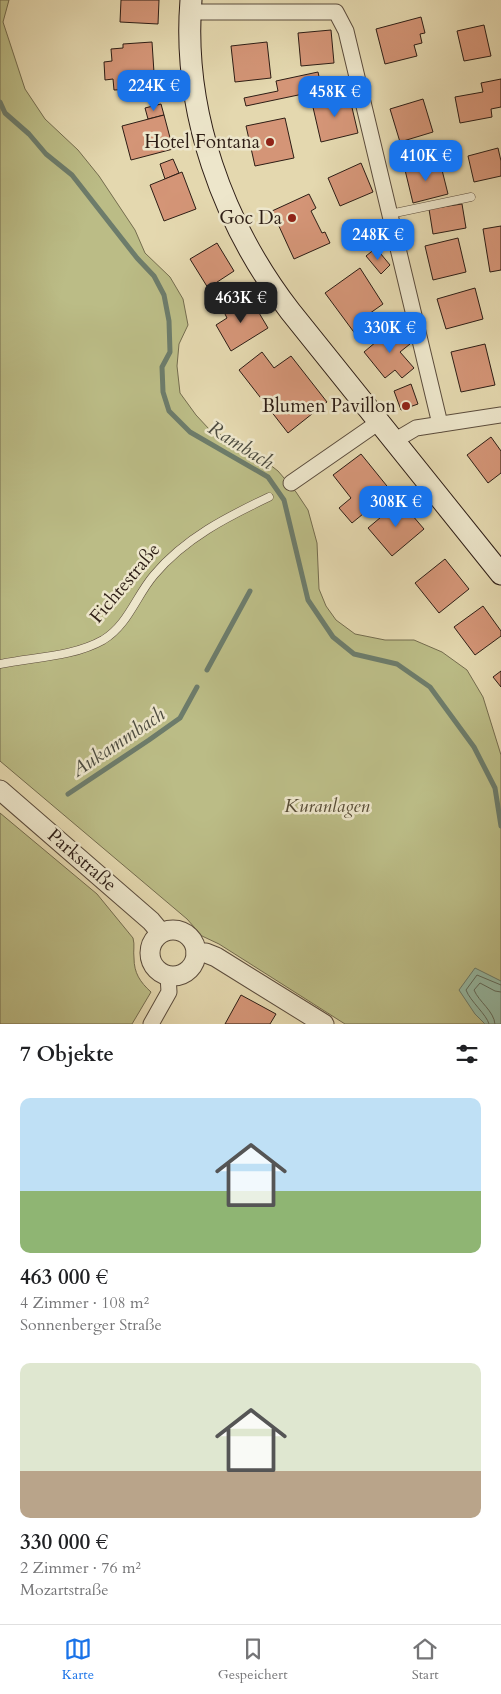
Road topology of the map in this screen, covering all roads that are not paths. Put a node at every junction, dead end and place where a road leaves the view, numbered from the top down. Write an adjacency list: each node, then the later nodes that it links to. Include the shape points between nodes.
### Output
1 (190, 6): 3 (street, via 336,12 346,31); 5 (main road, via 190,44 198,106 210,156 229,209 263,274)
2 (471, 197): 3 (lane)
3 (390, 214): 6 (street)
4 (501, 415): 6 (street)
5 (379, 422): 7 (main road); 8 (street)
6 (440, 424): 7 (street, via 416,428)
7 (394, 441): 10 (main road)
8 (291, 483)
9 (269, 497): 11 (lane, Fichtestraße, via 222,519 179,549 152,576 120,625 104,639 74,651)
10 (501, 574)
11 (0, 664)
12 (0, 790): 13 (street, Parkstraße)
13 (161, 933): 14 (street, via 182,931 192,940); 15 (street, via 152,943 150,956 156,968)
14 (196, 953): 15 (street, via 193,964 185,972); 17 (street, via 216,957)
15 (168, 975): 16 (street, via 169,992)
16 (151, 1024)
17 (324, 1024)

